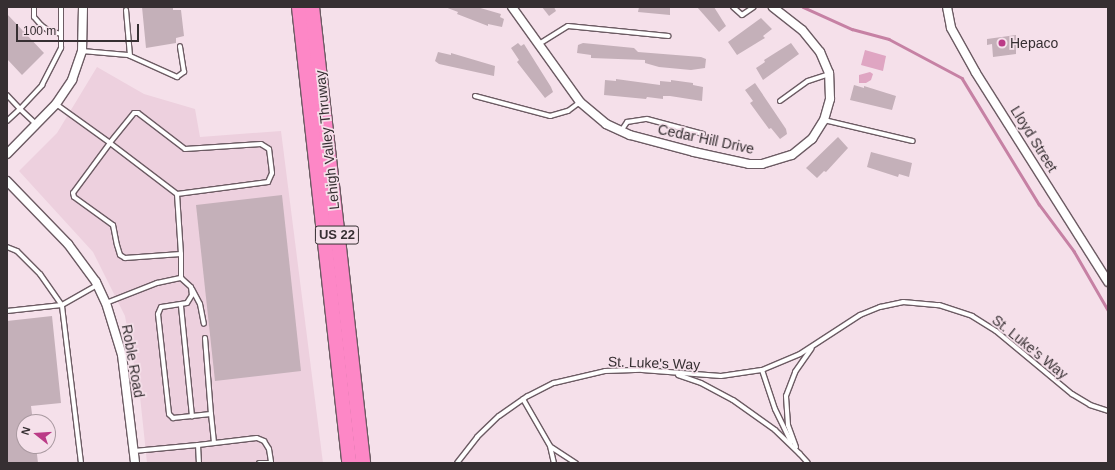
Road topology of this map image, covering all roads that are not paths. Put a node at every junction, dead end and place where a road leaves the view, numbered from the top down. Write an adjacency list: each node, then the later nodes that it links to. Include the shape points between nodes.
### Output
1 (34, 7): 12 (lane, via 34,17 41,25 49,31)
2 (61, 7): 12 (lane)
3 (83, 7): 16 (street)
4 (299, 7): 64 (highway, Lehigh Valley Thruway / US 22)
5 (312, 7): 65 (highway, Lehigh Valley Thruway / US 22)
6 (512, 7): 14 (street, Cedar Hill Drive)
7 (733, 7): 8 (lane, via 742,15)
8 (754, 7)
9 (773, 7): 18 (street, Cedar Hill Drive, via 812,40)
10 (947, 7): 38 (street, Lloyd Street, via 950,28 976,73)
11 (126, 10): 17 (lane)
12 (62, 34): 24 (lane, via 61,48 42,85)
13 (669, 36): 14 (lane, via 568,26)
14 (539, 44): 22 (street, Cedar Hill Drive)
15 (180, 46): 17 (lane, via 184,72 177,77)
16 (82, 51): 17 (lane); 23 (street, via 72,80)
17 (130, 56)
18 (829, 74): 21 (lane, via 808,81); 25 (street, Cedar Hill Drive, via 830,100)
19 (7, 95): 24 (lane)
20 (475, 96): 22 (lane, via 550,116 568,111)
21 (780, 101)
22 (580, 102): 28 (street, Cedar Hill Drive, via 600,120)
23 (56, 104): 27 (street); 31 (lane)
24 (20, 109): 26 (lane); 27 (lane)
25 (824, 120): 28 (street, Cedar Hill Drive, via 812,139 802,148 782,160 762,164 749,164 694,152); 30 (lane)
26 (7, 121)
27 (37, 125): 32 (street)
28 (621, 132): 29 (lane, via 627,122 647,119)
29 (703, 134)
30 (913, 141)
31 (110, 143): 34 (lane); 34 (lane, via 134,113 138,113 185,149 261,144 269,149 272,173 268,182); 36 (lane, via 73,193 74,197 113,225 120,255 125,258)
32 (7, 154)
33 (7, 181): 39 (street, Roble Road, via 68,244)
34 (177, 194): 36 (lane)
35 (7, 247): 42 (lane, via 17,250)
36 (181, 254): 37 (lane)
37 (181, 278): 40 (lane); 41 (lane, via 157,283)
38 (1108, 282)
39 (97, 284): 41 (street, Roble Road); 42 (lane)
40 (191, 287): 43 (lane, via 190,300); 45 (lane, via 200,304)
41 (106, 303): 57 (street, Roble Road, via 122,355)
42 (62, 305): 44 (lane); 60 (lane)
43 (181, 306): 53 (lane); 53 (lane, via 161,308 158,314 169,414 173,418)
44 (7, 311)
45 (204, 324)
46 (205, 338): 52 (lane)
47 (822, 340): 48 (lane, St. Luke's Way, via 790,359); 51 (lane, St. Luke's Way, via 854,318 886,305 909,302 944,306 982,321 1069,392 1090,405); 58 (lane, via 800,364 786,396 789,430)
48 (762, 370): 49 (lane, St. Luke's Way, via 721,376); 58 (lane, via 784,428)
49 (658, 371): 50 (lane, St. Luke's Way, via 613,370 586,374 545,387); 58 (lane, via 697,381 733,400 776,430)
50 (523, 400): 56 (lane); 66 (lane, St. Luke's Way, via 485,429)
51 (1108, 411)
52 (212, 414): 53 (lane); 54 (lane)
53 (192, 416)
54 (214, 443): 55 (lane); 59 (lane, via 257,438 264,441 269,449)
55 (198, 445): 57 (lane); 62 (lane)
56 (550, 446): 67 (lane); 68 (lane, via 561,456)
57 (134, 451): 61 (street, Roble Road)
58 (800, 454): 69 (lane)
59 (271, 462): 63 (lane)
60 (81, 463)
61 (135, 463)
62 (199, 463)
63 (259, 463)
64 (350, 463)
65 (363, 463)
66 (457, 463)
67 (554, 463)
68 (576, 463)
69 (808, 463)

